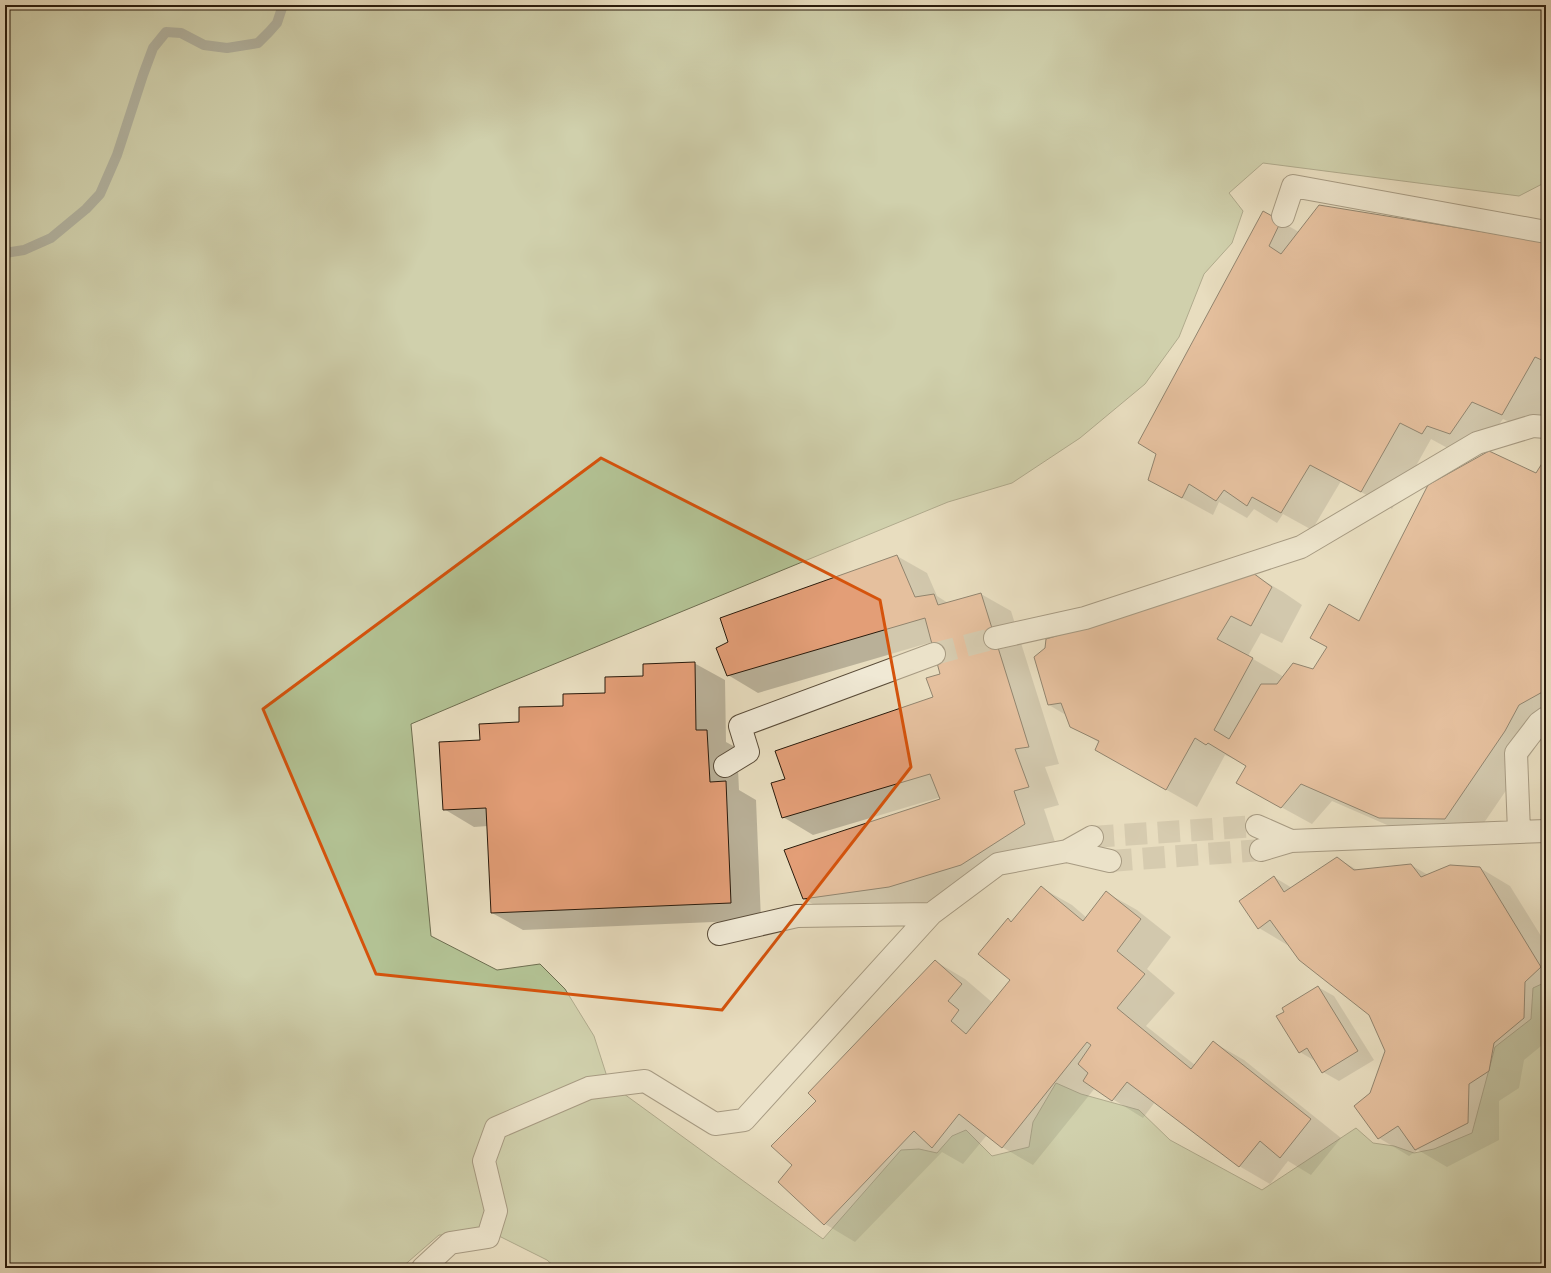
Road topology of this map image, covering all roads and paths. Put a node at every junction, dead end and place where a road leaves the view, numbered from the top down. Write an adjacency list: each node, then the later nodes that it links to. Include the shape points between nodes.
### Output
1 (1283, 216): 2 (lane, via 1293,186)
2 (1546, 232)
3 (1546, 427): 4 (lane, via 1533,426 1477,442 1300,547 1085,618)
4 (995, 638)
5 (934, 654): 7 (lane, via 740,726 748,752)
6 (1546, 718): 10 (lane, via 1539,723 1516,753)
7 (725, 766)
8 (1257, 826): 12 (lane)
9 (1546, 831): 10 (lane)
10 (1519, 832): 12 (lane)
11 (1092, 837): 14 (lane)
12 (1291, 841): 13 (lane)
13 (1260, 850)
14 (1067, 851): 15 (lane); 16 (lane, via 998,864)
15 (1110, 861)
16 (931, 914): 17 (lane, via 797,916); 18 (lane, via 744,1120 715,1124 645,1082 589,1088 496,1128 484,1161 496,1211 488,1237 450,1243)
17 (719, 934)
18 (423, 1268)

